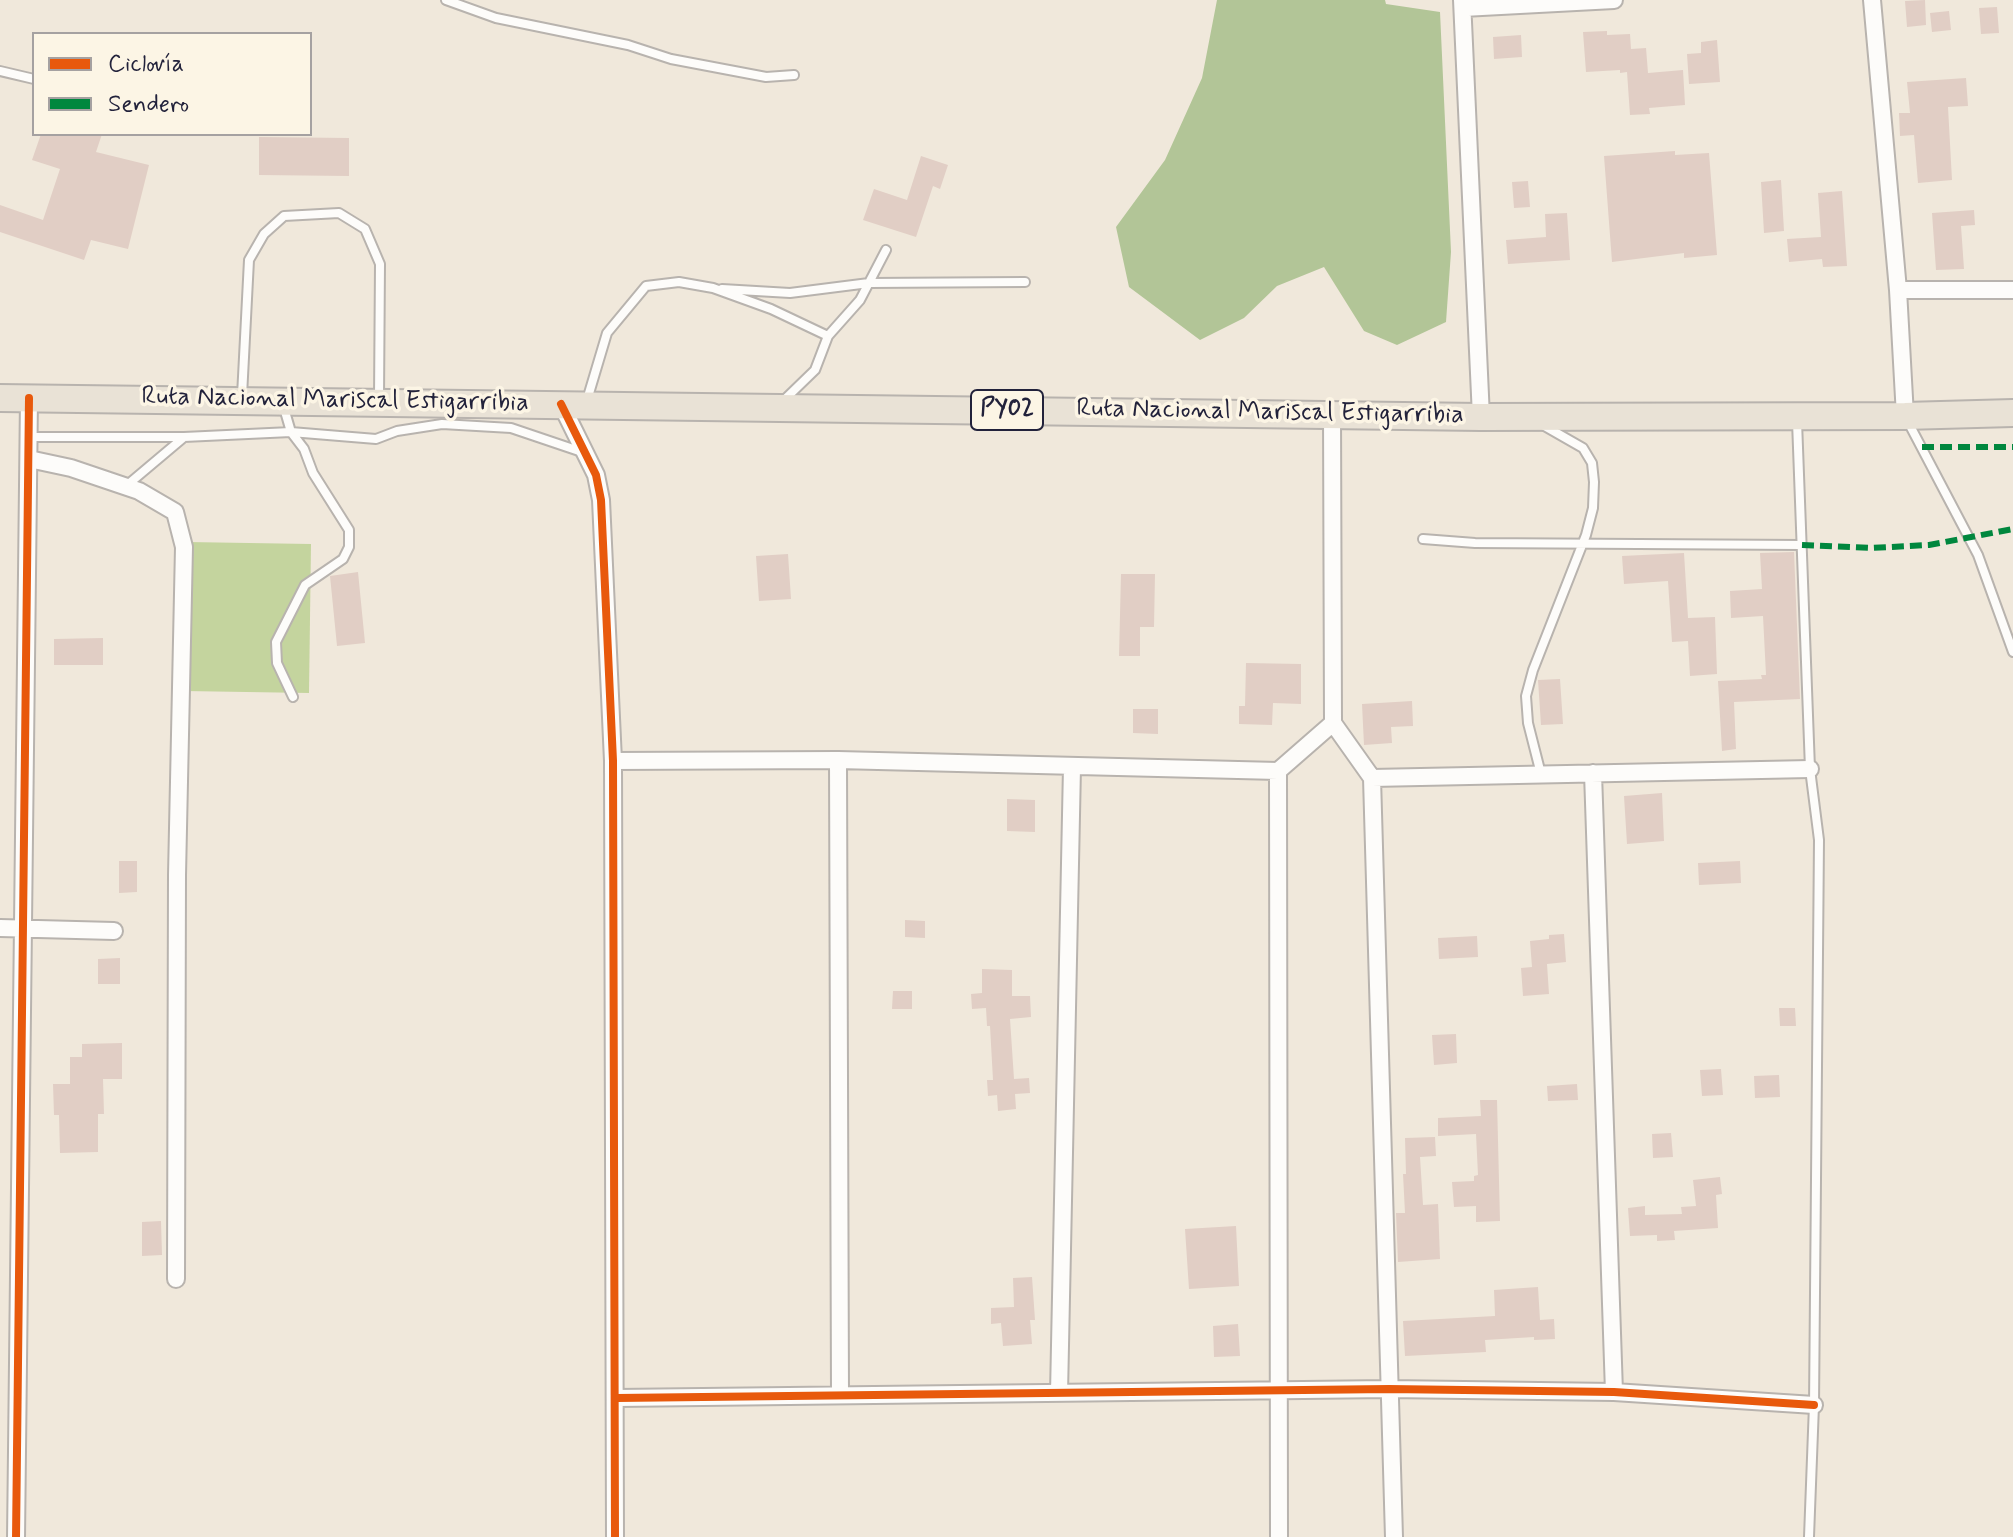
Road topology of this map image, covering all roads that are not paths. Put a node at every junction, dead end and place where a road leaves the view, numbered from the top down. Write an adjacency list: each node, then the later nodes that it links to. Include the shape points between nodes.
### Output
1 (446, 0): 6 (lane, via 496,18 671,59 766,77)
2 (1614, 0): 4 (street)
3 (1872, 0): 12 (street)
4 (1463, 4): 26 (street)
5 (0, 71): 7 (lane)
6 (794, 75)
7 (32, 79)
8 (886, 250): 10 (lane)
9 (1025, 282): 10 (lane)
10 (869, 283): 11 (lane, via 790,293); 14 (lane)
11 (713, 288): 14 (lane); 20 (lane, via 679,282 646,286 607,333)
12 (1898, 290): 13 (street); 25 (street)
13 (2013, 290)
14 (828, 336): 21 (lane, via 815,370)
15 (0, 398): 16 (main road, Ruta Nacional Mariscal Estigarribia / PY02)
16 (29, 398): 17 (main road, Ruta Nacional Mariscal Estigarribia / PY02); 29 (street)
17 (242, 400): 18 (main road, Ruta Nacional Mariscal Estigarribia / PY02); 19 (lane, via 249,260 264,234 284,216 339,213 365,229 380,264)
18 (282, 401): 19 (main road, Ruta Nacional Mariscal Estigarribia / PY02); 28 (lane)
19 (379, 402): 20 (main road, Ruta Nacional Mariscal Estigarribia / PY02)
20 (573, 404): 21 (main road, Ruta Nacional Mariscal Estigarribia / PY02); 31 (street)
21 (777, 407): 22 (main road, Ruta Nacional Mariscal Estigarribia / PY02)
22 (1332, 413): 26 (main road, Ruta Nacional Mariscal Estigarribia / PY02); 39 (street)
23 (2013, 413): 25 (main road, Ruta Nacional Mariscal Estigarribia / PY02)
24 (1796, 416): 25 (main road, Ruta Nacional Mariscal Estigarribia / PY02); 27 (main road, Ruta Nacional Mariscal Estigarribia / PY02); 36 (lane)
25 (1905, 416): 37 (lane, via 1978,555)
26 (1481, 417): 27 (main road, Ruta Nacional Mariscal Estigarribia / PY02)
27 (1528, 417): 35 (lane, via 1583,448 1592,463 1593,508)
28 (291, 432): 30 (lane); 31 (lane, via 376,439 442,424 511,428); 38 (lane, via 349,530 343,559 305,585 276,642 277,663)
29 (29, 437): 30 (lane); 32 (street)
30 (184, 437): 33 (lane)
31 (584, 453): 41 (street, via 601,500)
32 (29, 459): 33 (street); 49 (street)
33 (125, 486): 51 (street, via 175,512 184,547)
34 (1423, 539): 35 (lane)
35 (1582, 545): 36 (lane); 46 (lane, via 1526,696)
36 (1802, 545): 43 (lane)
37 (2013, 652)
38 (293, 697)
39 (1333, 723): 44 (street); 47 (street)
40 (838, 760): 41 (street); 42 (street); 56 (street)
41 (613, 761): 57 (street)
42 (1072, 767): 44 (street); 55 (street)
43 (1810, 769): 45 (street); 58 (lane, via 1819,840)
44 (1278, 771): 53 (street)
45 (1593, 773): 46 (street); 54 (street)
46 (1541, 774): 47 (street)
47 (1372, 778): 52 (street)
48 (0, 928): 49 (street)
49 (24, 928): 50 (street); 59 (street)
50 (114, 931)
51 (176, 1279)
52 (1389, 1389): 53 (street); 54 (street); 63 (street)
53 (1280, 1390): 55 (street); 62 (street)
54 (1614, 1392): 58 (street)
55 (1059, 1393): 56 (street)
56 (840, 1395): 57 (street)
57 (617, 1398): 61 (street)
58 (1814, 1405): 64 (lane)
59 (8, 1469): 60 (street)
60 (16, 1537)
61 (615, 1537)
62 (1279, 1537)
63 (1394, 1537)
64 (1809, 1537)

